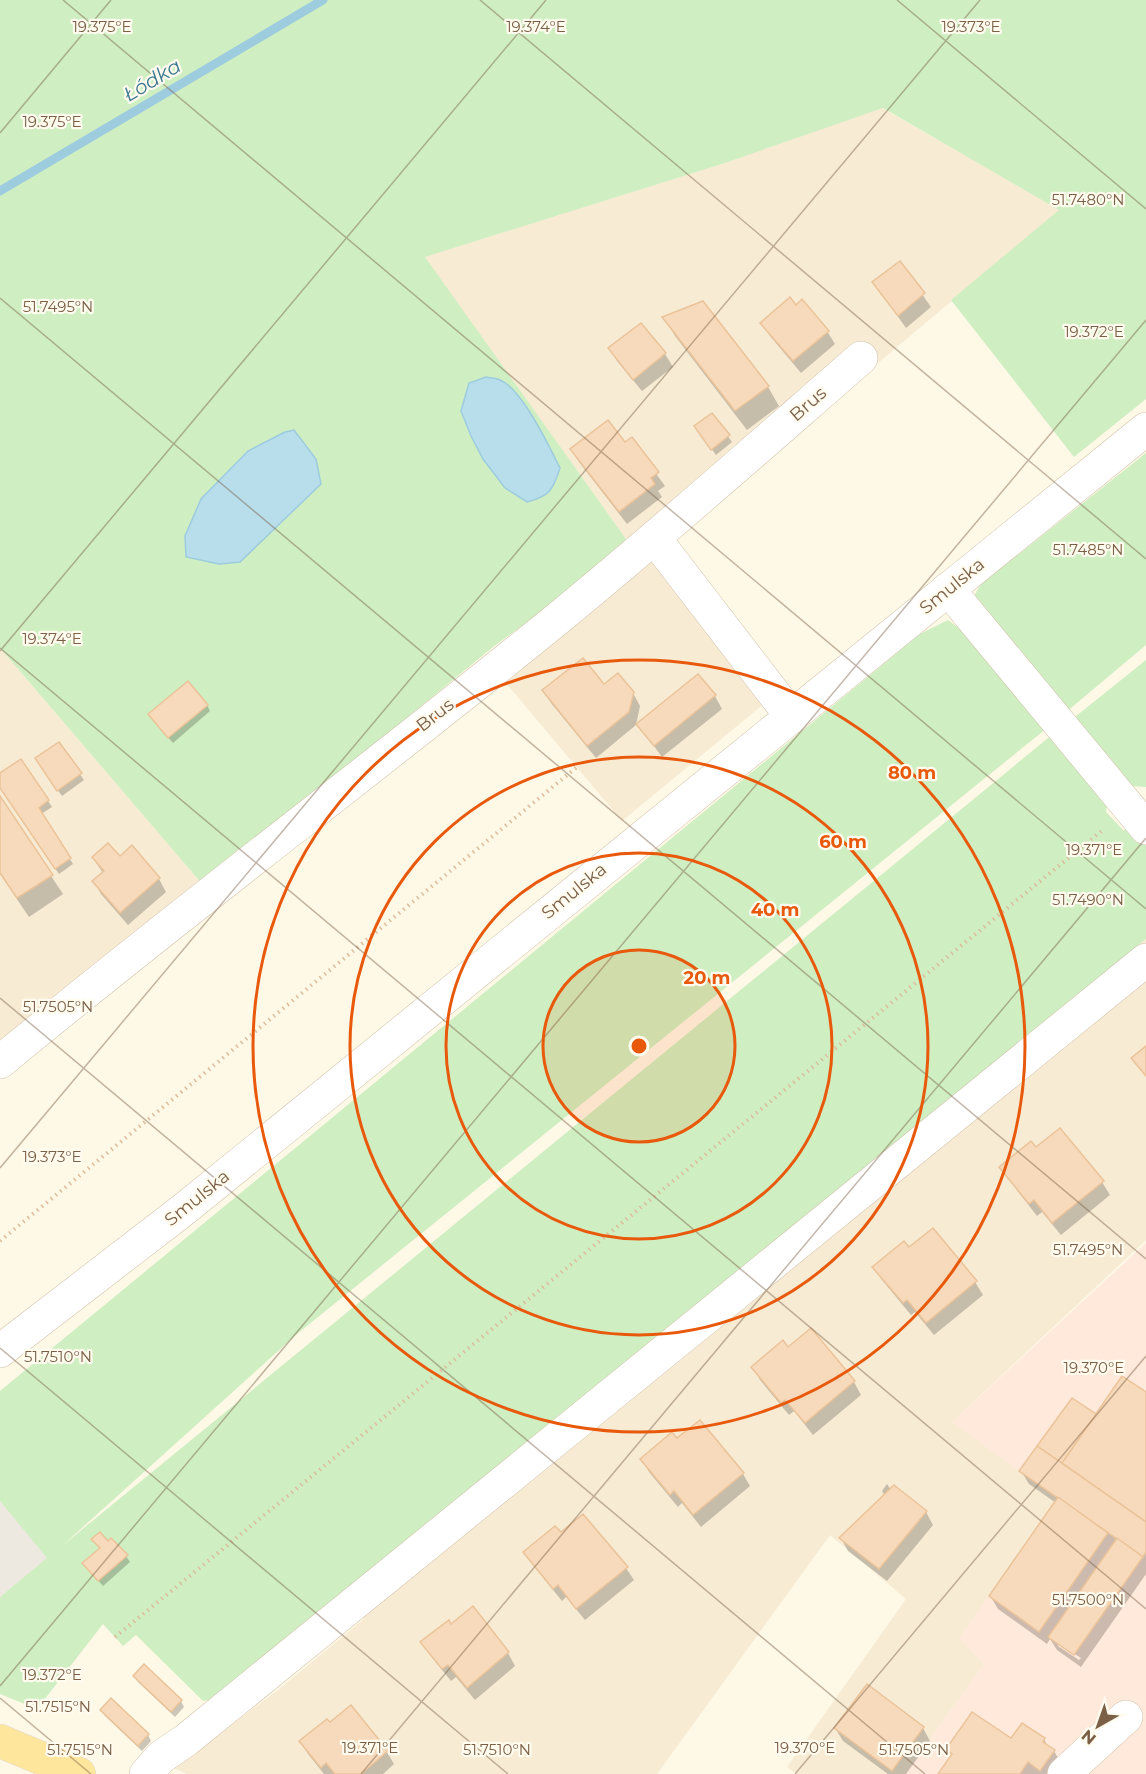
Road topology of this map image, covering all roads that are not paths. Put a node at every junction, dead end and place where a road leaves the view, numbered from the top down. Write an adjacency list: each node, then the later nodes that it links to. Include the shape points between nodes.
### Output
1 (861, 358): 3 (street, Brus)
2 (1146, 429): 4 (street, Smulska)
3 (655, 539): 5 (street); 8 (street, Brus)
4 (948, 589): 5 (street, Smulska); 6 (street)
5 (792, 717): 9 (street, Smulska, via 183,1210)
6 (1146, 828)
7 (1146, 960): 13 (street, via 186,1740 161,1756)
8 (0, 1062)
9 (0, 1351)
10 (1126, 1717): 14 (street)
11 (0, 1741): 12 (main road)
12 (79, 1774)
13 (146, 1774)
14 (1064, 1774)

